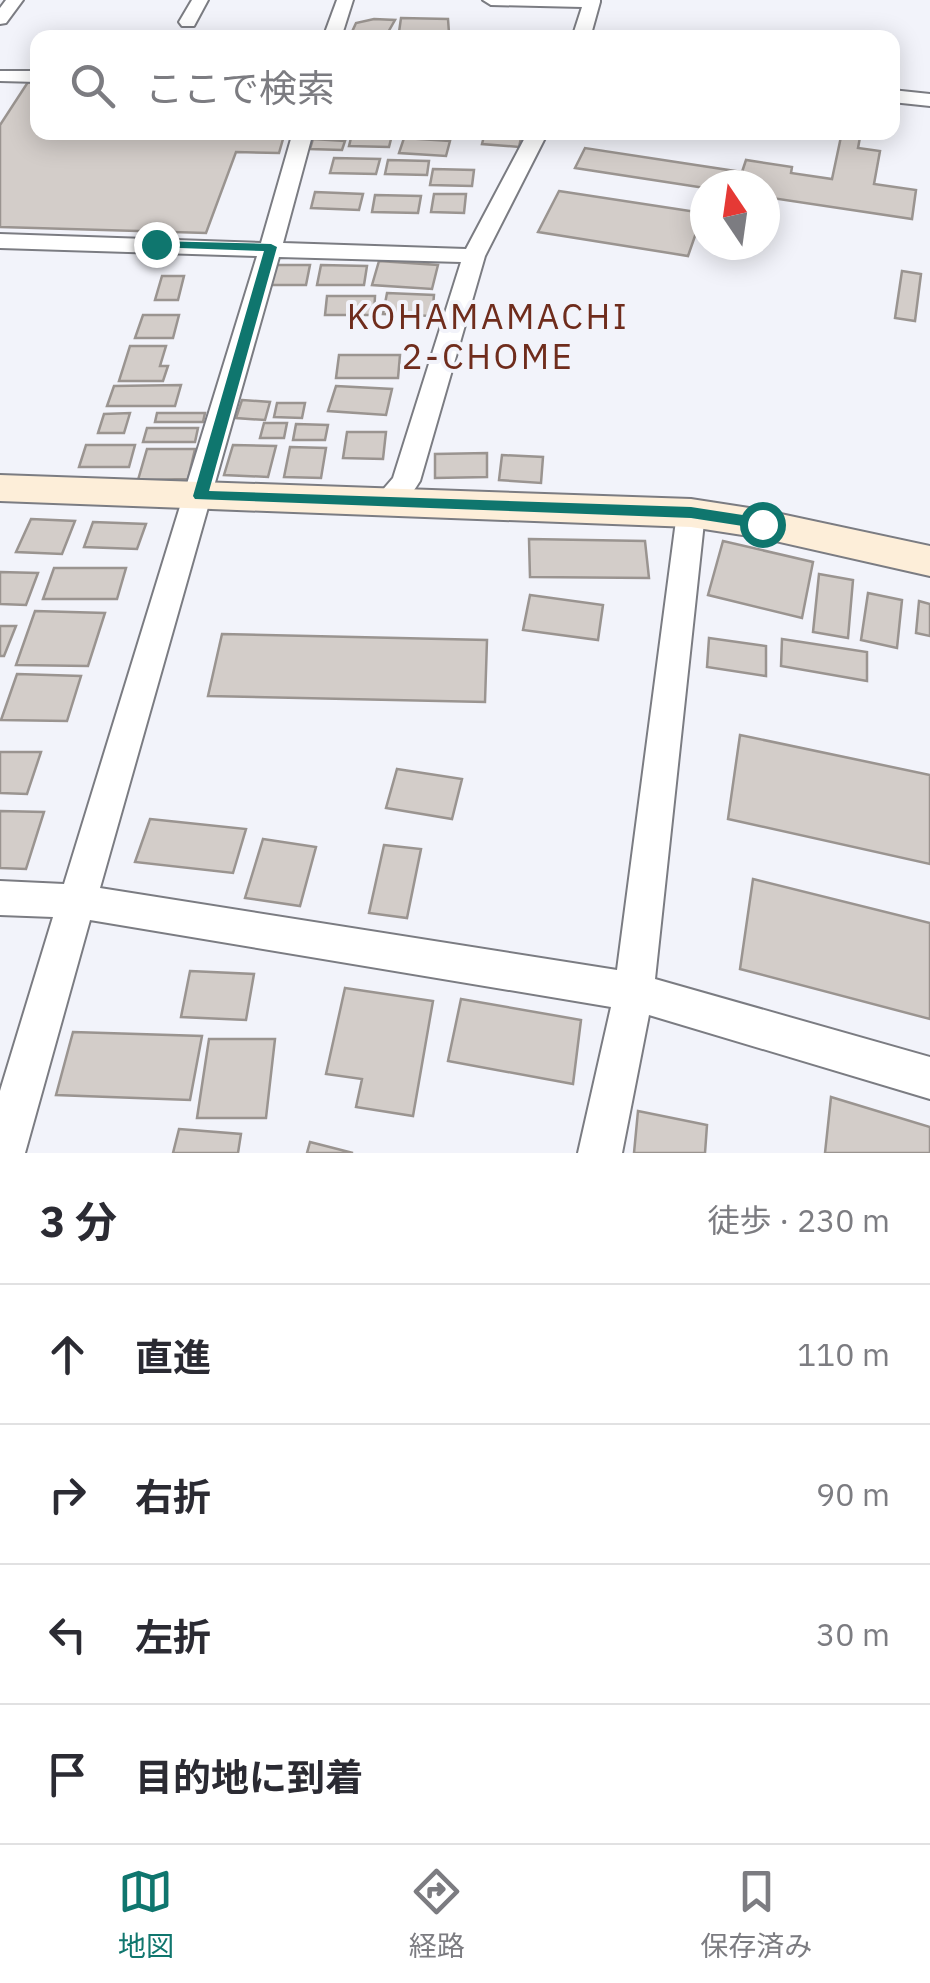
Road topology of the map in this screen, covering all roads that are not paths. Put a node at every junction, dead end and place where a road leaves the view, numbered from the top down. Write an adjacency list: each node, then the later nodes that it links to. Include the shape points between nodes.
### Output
1 (15, 0): 6 (street)
2 (200, 0): 7 (street)
3 (345, 0): 8 (street)
4 (491, 0): 5 (street)
5 (592, 1): 9 (street)
6 (0, 19)
7 (188, 22)
8 (335, 30)
9 (583, 30)
10 (0, 76): 11 (street)
11 (30, 76)
12 (900, 97): 13 (street)
13 (930, 100)
14 (301, 140): 17 (street)
15 (534, 140): 18 (street)
16 (0, 241): 17 (street)
17 (271, 247): 18 (street); 20 (street)
18 (474, 256): 21 (street, via 406,481)
19 (0, 488): 20 (street)
20 (200, 496): 21 (street); 25 (street)
21 (388, 500): 22 (street)
22 (691, 513): 23 (street); 26 (street)
23 (930, 561)
24 (0, 898): 25 (street)
25 (75, 901): 26 (street); 28 (street)
26 (634, 992): 27 (street); 29 (street)
27 (930, 1078)
28 (3, 1153)
29 (600, 1153)

